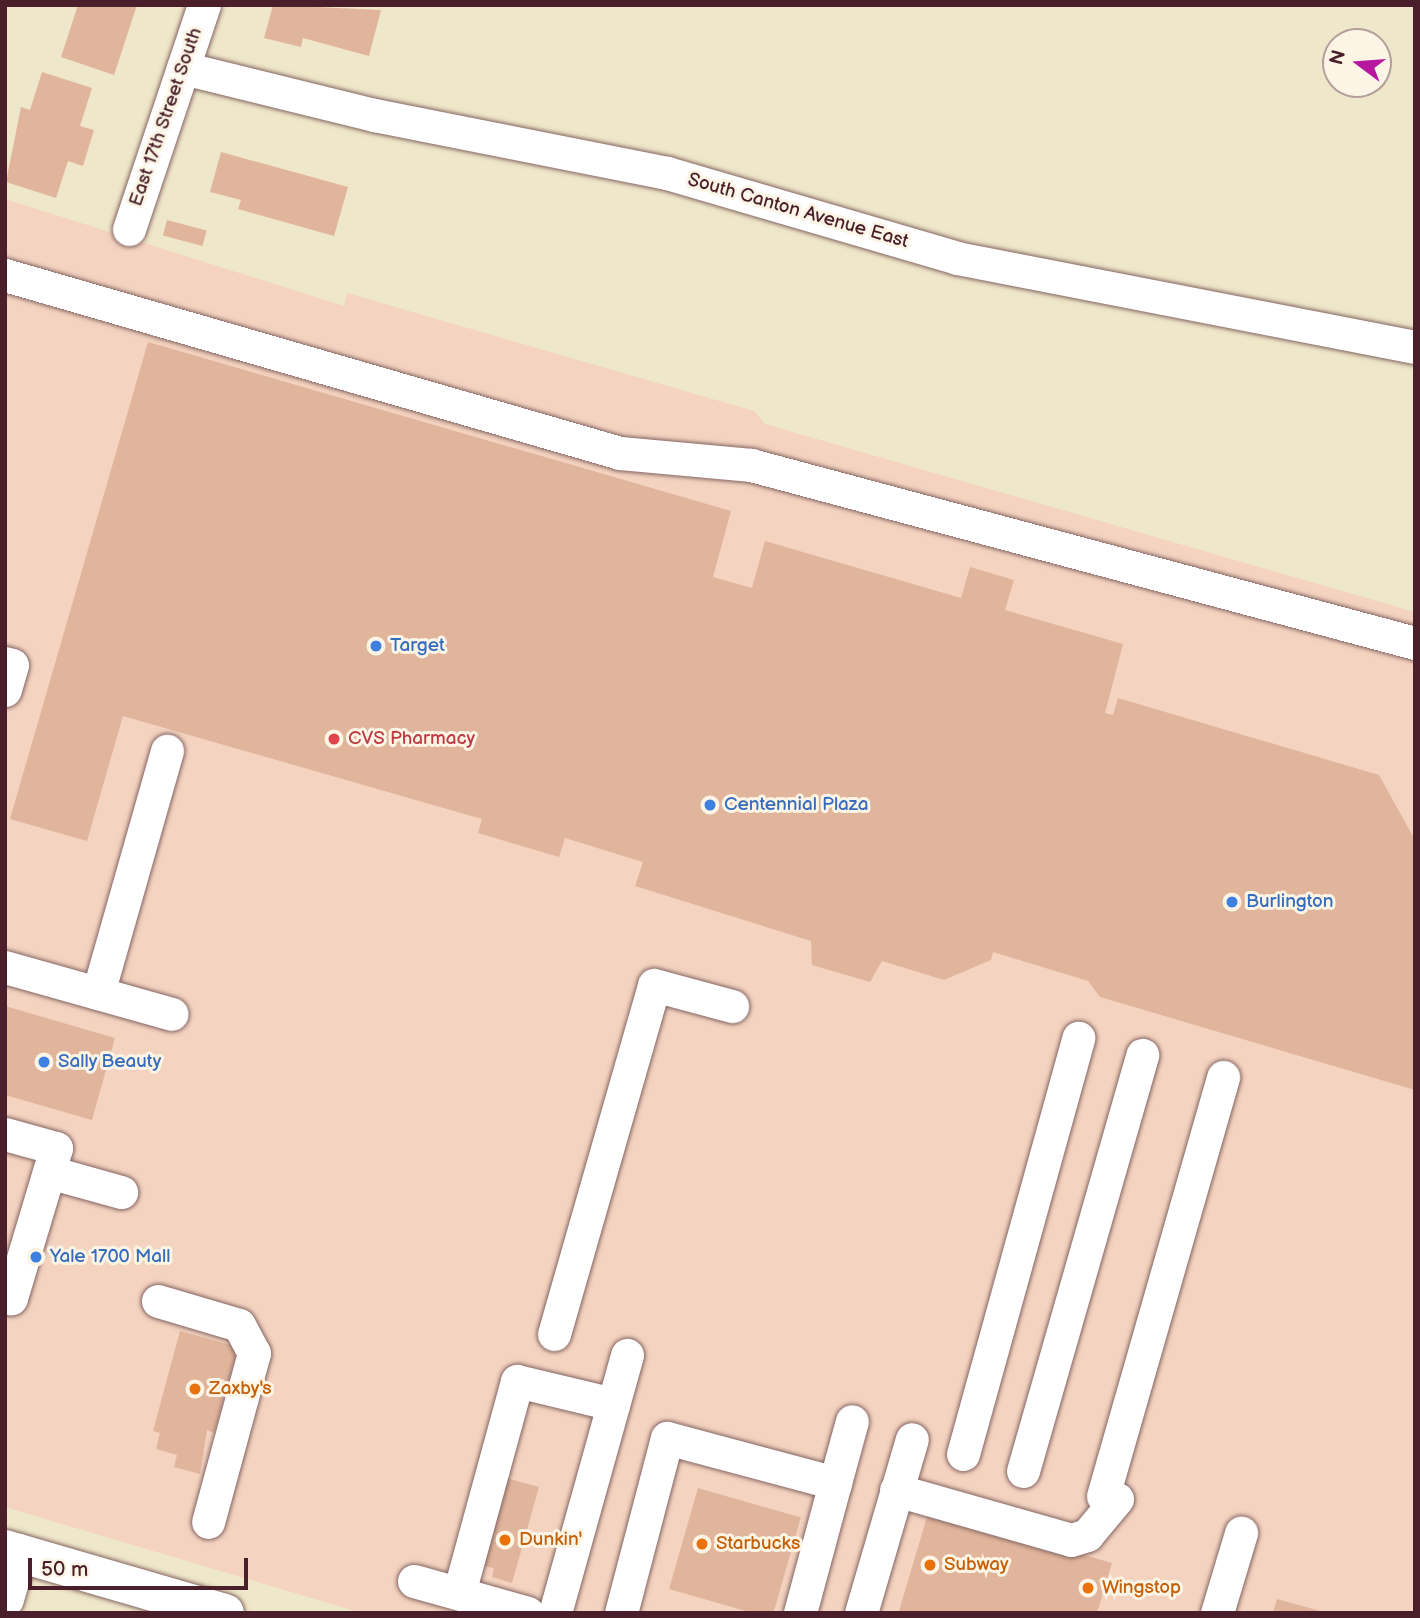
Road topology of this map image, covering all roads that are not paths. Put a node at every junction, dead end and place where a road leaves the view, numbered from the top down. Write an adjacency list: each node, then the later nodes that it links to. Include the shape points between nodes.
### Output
1 (204, 5): 2 (street, East 17th Street South)
2 (183, 68): 3 (street, East 17th Street South); 5 (street, South Canton Avenue East, via 374,115 667,173 957,258)
3 (129, 229)
4 (5, 275): 6 (street, via 620,453 751,466)
5 (1415, 347)
6 (1415, 643)
7 (5, 663): 8 (street, via 12,665)
8 (5, 690)
9 (167, 751): 11 (street)
10 (5, 967): 11 (street)
11 (98, 993): 13 (street)
12 (732, 1006): 23 (street, via 654,985)
13 (172, 1014)
14 (1078, 1038): 28 (street)
15 (1142, 1055): 29 (street)
16 (1223, 1077): 31 (street, via 1110,1497 1087,1535 1071,1539)
17 (5, 1134): 18 (street, via 56,1149)
18 (49, 1172): 19 (street); 20 (street)
19 (121, 1192)
20 (18, 1229): 21 (street, via 11,1298)
21 (5, 1297)
22 (158, 1301): 32 (street, via 239,1325 254,1353)
23 (554, 1334)
24 (627, 1355): 25 (street)
25 (613, 1404): 36 (street, via 517,1381); 42 (street)
26 (852, 1421): 30 (street)
27 (912, 1439): 31 (street)
28 (963, 1454)
29 (1023, 1471)
30 (835, 1483): 43 (street, via 667,1438); 44 (street)
31 (896, 1490): 45 (street)
32 (208, 1522)
33 (1241, 1534): 46 (street)
34 (12, 1551): 37 (main road); 40 (main road)
35 (414, 1581): 36 (street)
36 (459, 1593): 41 (street)
37 (5, 1599)
38 (5, 1609): 39 (main road)
39 (20, 1613)
40 (225, 1613)
41 (528, 1613)
42 (555, 1613)
43 (621, 1613)
44 (800, 1613)
45 (861, 1613)
46 (1217, 1613)

